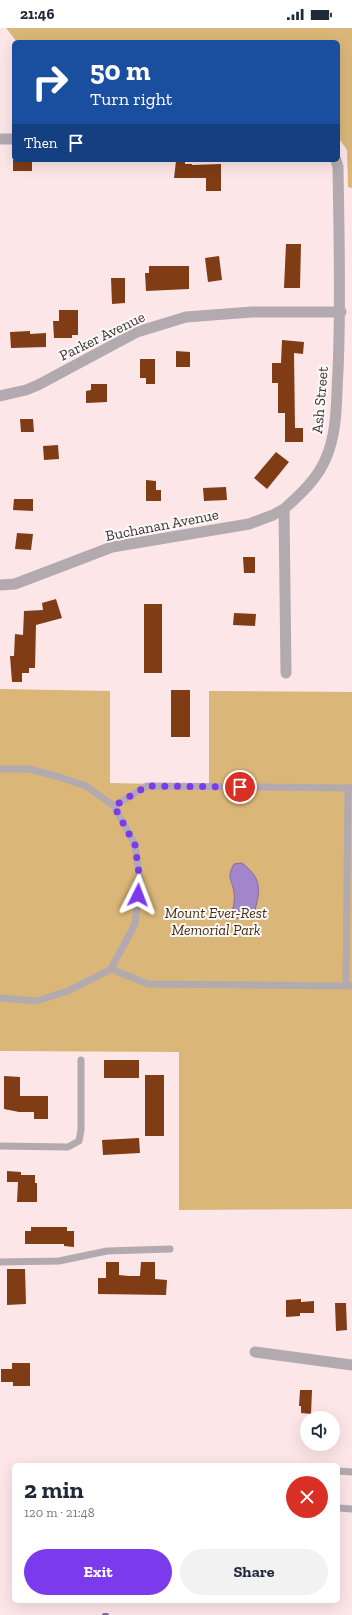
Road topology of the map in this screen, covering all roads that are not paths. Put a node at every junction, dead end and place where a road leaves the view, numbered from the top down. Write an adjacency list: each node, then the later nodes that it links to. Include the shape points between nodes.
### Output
1 (0, 139): 2 (street)
2 (12, 139)
3 (337, 162): 4 (street, Ash Street)
4 (341, 312): 5 (street, Parker Avenue, via 252,312 186,318 137,332 38,385); 6 (street, Ash Street, via 336,415 332,442 326,459 316,475 302,493)
5 (0, 396)
6 (284, 509): 7 (street, Buchanan Avenue, via 249,524 112,547 15,584); 8 (street)
7 (0, 585)
8 (286, 673)
9 (0, 769): 11 (lane, via 29,769 56,776 86,786)
10 (350, 788): 11 (lane, via 147,786); 13 (lane)
11 (114, 806): 12 (lane, via 135,845 140,881 135,924)
12 (111, 969): 13 (lane, via 148,984); 14 (lane, via 68,991 36,1001)
13 (349, 986)
14 (0, 998)
15 (81, 1060): 16 (lane, via 82,1130 79,1141 68,1147)
16 (0, 1146)
17 (170, 1249): 18 (lane, via 107,1251 59,1261)
18 (0, 1262)
19 (255, 1352): 20 (street)
20 (352, 1365)
21 (340, 1471): 22 (lane)
22 (352, 1472)
23 (340, 1508): 24 (lane)
24 (352, 1509)

